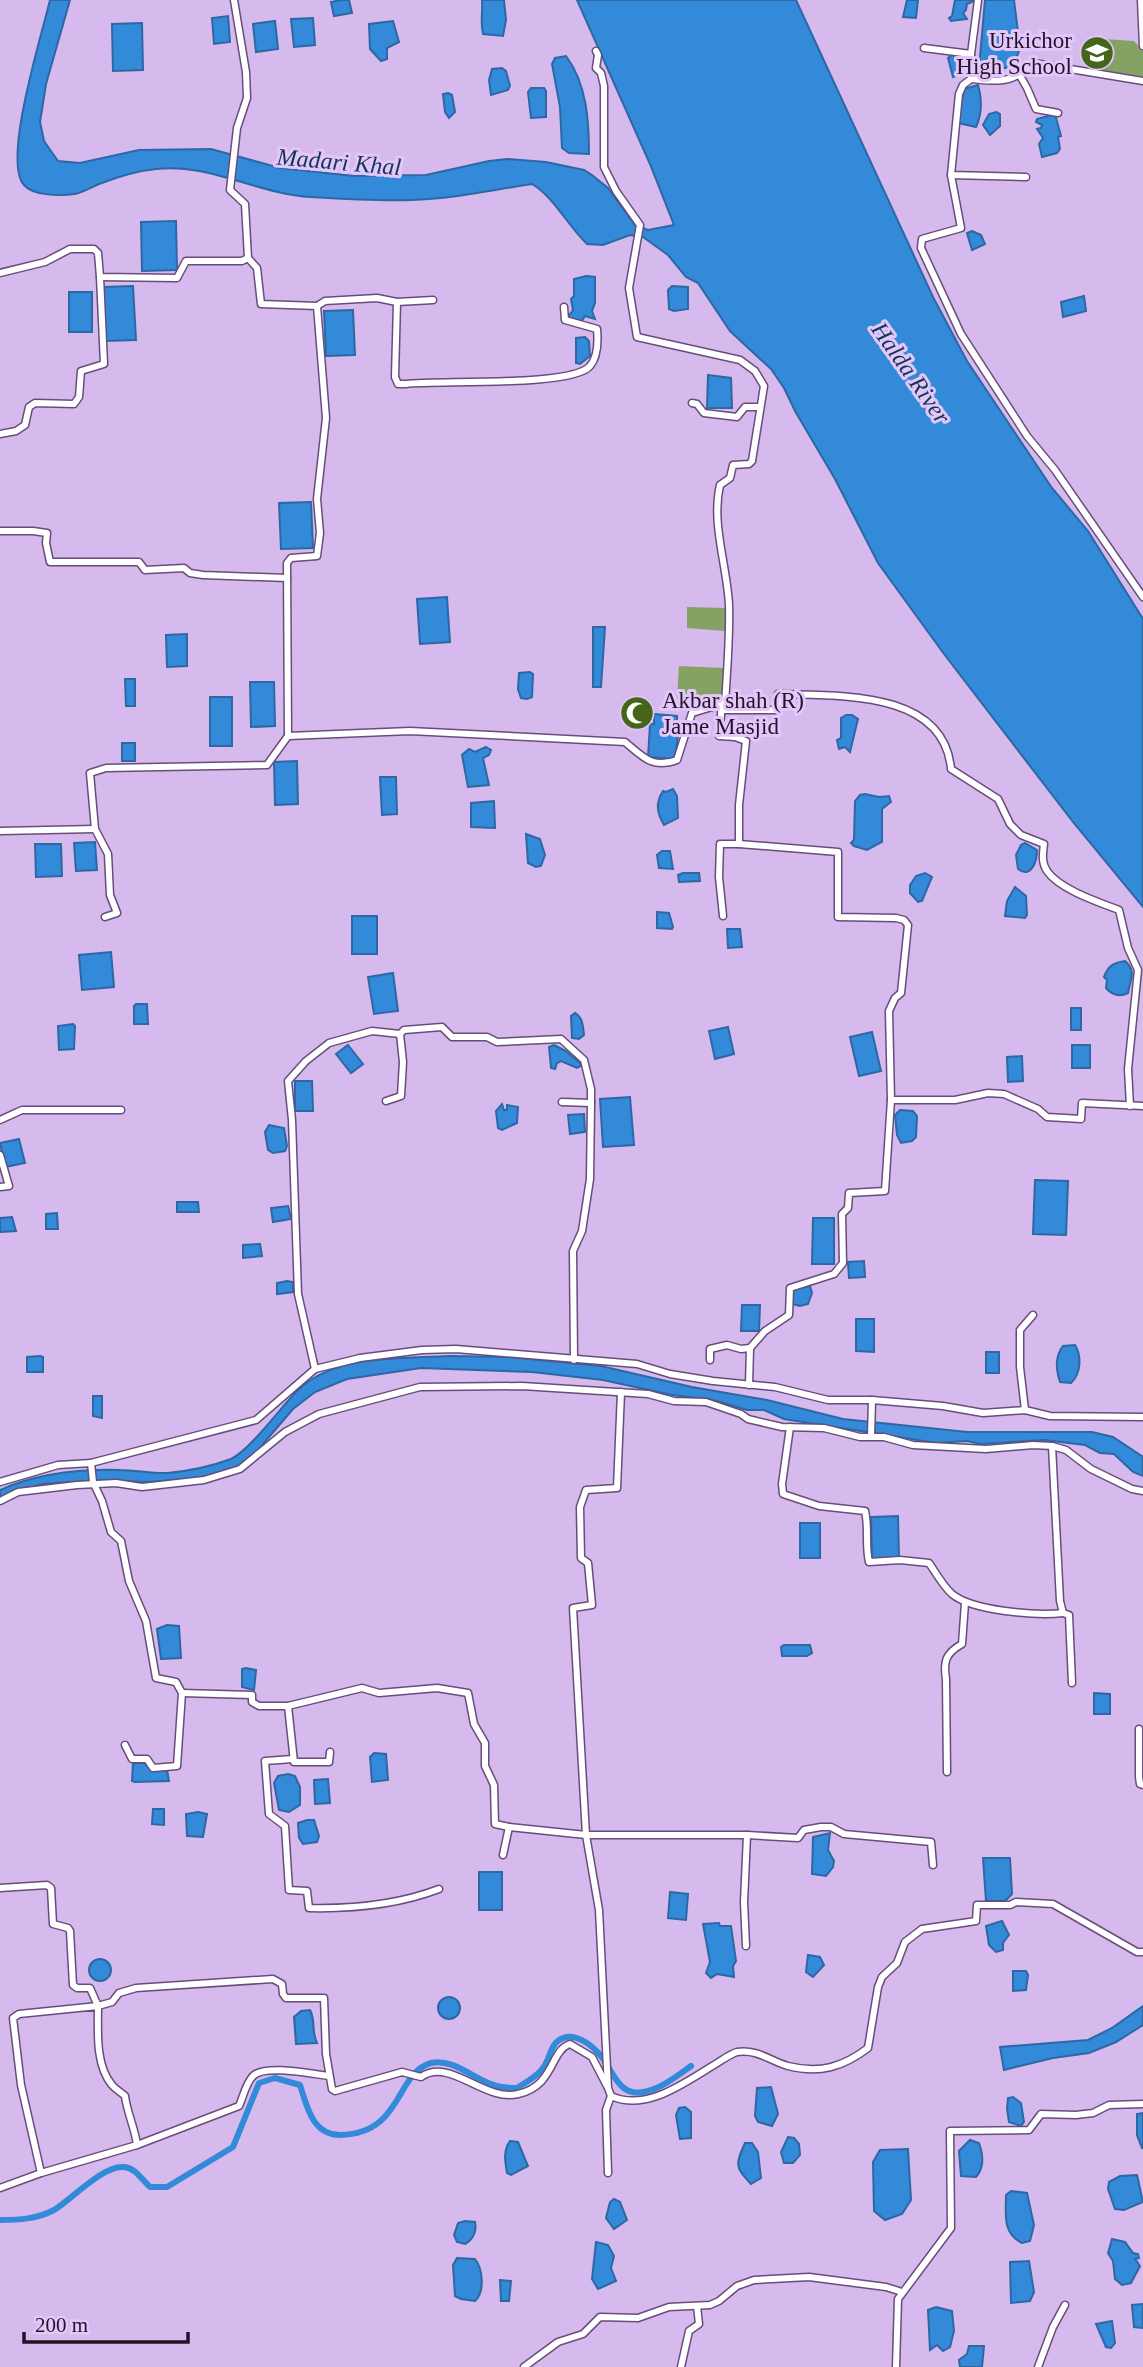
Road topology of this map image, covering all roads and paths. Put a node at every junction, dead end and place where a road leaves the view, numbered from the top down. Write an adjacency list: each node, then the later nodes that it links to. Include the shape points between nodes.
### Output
1 (234, 0): 14 (street, via 247,98 237,128 230,190 245,204)
2 (978, 0): 7 (street)
3 (1141, 0): 4 (street)
4 (1143, 46)
5 (924, 48): 7 (street)
6 (596, 51): 22 (street, via 596,68 604,86 604,167 640,225 629,288 637,337 740,360 764,386)
7 (971, 54): 9 (street)
8 (1019, 74): 9 (street, via 1000,80); 10 (street, via 1034,63); 11 (street, via 1036,109)
9 (971, 79): 12 (street, via 959,94)
10 (1143, 81)
11 (1058, 113)
12 (951, 175): 13 (street); 26 (street, via 961,228 922,239 921,248 961,334 1027,436)
13 (1026, 177)
14 (248, 258): 16 (street, via 186,261 177,278); 19 (street, via 257,268 261,304)
15 (0, 273): 16 (street, via 45,262 70,248 94,248)
16 (100, 276): 23 (street, via 104,364 81,370 74,404 35,402 29,407 25,425)
17 (433, 300): 18 (street)
18 (397, 302): 19 (street, via 377,298 325,301); 20 (street, via 398,384 578,374 590,367 596,356 597,329 565,320)
19 (317, 306): 25 (street, via 326,418 317,499 320,533 317,556 291,558)
20 (564, 307)
21 (692, 403): 22 (street, via 704,413 727,417 737,417 745,407)
22 (760, 407): 27 (street, via 752,461 733,465 730,478 719,491 729,604 725,704)
23 (0, 434)
24 (0, 531): 25 (street, via 47,533 50,562 139,562 145,570 184,568 203,575)
25 (287, 578): 28 (street)
26 (1143, 597)
27 (721, 707): 28 (street, via 692,713 677,760 665,764 649,762 625,742 410,731); 31 (street, via 719,736 746,741); 39 (street, via 778,710 778,694 882,700 904,708 947,744 951,769 998,799 1021,835 1044,844 1047,872 1074,892 1119,910 1138,970 1128,1069)
28 (288, 736): 29 (street, via 267,765 106,768 90,773)
29 (95, 830): 30 (street); 33 (street, via 108,854 110,895 117,914)
30 (0, 831)
31 (738, 844): 32 (street, via 720,845); 35 (street, via 838,852 838,917 896,918 908,923 901,993 889,1011)
32 (723, 916)
33 (105, 917)
34 (400, 1034): 36 (street, via 401,1096); 38 (street, via 442,1027 452,1037 487,1037 497,1042 561,1039 584,1060); 49 (street, via 372,1031 329,1043 288,1081 298,1294)
35 (891, 1100): 39 (street, via 1003,1094 1047,1117 1081,1119 1082,1103); 46 (street, via 885,1192 849,1194 848,1208 842,1214 843,1263 834,1274 790,1288 789,1315)
36 (386, 1101)
37 (562, 1102): 38 (street)
38 (591, 1103): 47 (street, via 590,1179 582,1231 573,1251)
39 (1130, 1106): 40 (street)
40 (1143, 1106)
41 (121, 1110): 42 (street, via 22,1110)
42 (0, 1119)
43 (0, 1155): 44 (street, via 9,1186)
44 (0, 1187)
45 (1033, 1315): 53 (street, via 1020,1329)
46 (750, 1348): 48 (street, via 727,1345 710,1349); 50 (street)
47 (574, 1360): 49 (street, via 422,1350 360,1358); 50 (street, via 638,1364 670,1374)
48 (710, 1360)
49 (316, 1370): 58 (street, via 256,1420)
50 (749, 1385): 52 (street, via 828,1400)
51 (621, 1392): 55 (street, via 706,1402 748,1419); 60 (street, via 522,1386 420,1387 319,1414 285,1433 240,1469 204,1480 142,1487); 75 (street, via 617,1488 586,1490 580,1507 581,1558 588,1563 592,1605 573,1608)
52 (872, 1400): 53 (street, via 984,1413); 56 (street)
53 (1025, 1410): 54 (street, via 1050,1416)
54 (1143, 1417)
55 (790, 1427): 56 (street); 63 (street, via 783,1494 819,1506 865,1511 869,1562 929,1563 951,1593)
56 (871, 1435): 57 (street, via 913,1445)
57 (1052, 1446): 61 (street); 64 (street)
58 (91, 1466): 59 (street, via 58,1465); 60 (street)
59 (0, 1482)
60 (94, 1483): 62 (street, via 18,1492); 66 (street, via 111,1532 121,1541 129,1581 146,1620 156,1678 176,1682)
61 (1143, 1491)
62 (0, 1501)
63 (965, 1603): 64 (street, via 1044,1615); 72 (street, via 962,1644 951,1650 944,1665)
64 (1063, 1613): 65 (street, via 1069,1615)
65 (1072, 1683)
66 (182, 1693): 67 (street, via 252,1695 252,1702 259,1706); 69 (street, via 177,1766 153,1768 147,1759 132,1759)
67 (288, 1706): 71 (street); 74 (street, via 362,1688 379,1693 438,1688 468,1693 494,1785 495,1824)
68 (1139, 1729): 73 (street)
69 (125, 1745)
70 (330, 1752): 71 (street, via 329,1762)
71 (293, 1759): 80 (street, via 265,1761 269,1814 285,1826 289,1890 306,1891 309,1908 393,1903)
72 (947, 1772)
73 (1143, 1785)
74 (509, 1828): 75 (street); 77 (street)
75 (586, 1835): 76 (street); 85 (street, via 599,1910)
76 (747, 1835): 78 (street, via 798,1838 804,1830 831,1827 844,1834 931,1842); 81 (street)
77 (503, 1855)
78 (933, 1865)
79 (0, 1888): 83 (street, via 51,1888 53,1924 70,1931 73,1985 90,1988)
80 (439, 1889)
81 (746, 1946)
82 (1143, 1952): 86 (street, via 1053,1904 977,1905 975,1921 922,1929 905,1942 897,1963 878,1987 868,2048 850,2062 828,2069 788,2066 759,2053 736,2052 647,2100 622,2101)
83 (98, 2006): 84 (street, via 136,1988 273,1979 282,1984 286,1998 324,1998); 88 (street, via 103,2068 112,2086 125,2096); 89 (street, via 13,2018 21,2085)
84 (329, 2076): 85 (street, via 335,2091 402,2072 421,2077 443,2071 498,2094 517,2095 548,2076 558,2053 570,2044 592,2057); 88 (street, via 270,2070 256,2073 239,2106)
85 (608, 2088): 86 (street)
86 (611, 2096): 90 (street, via 606,2110)
87 (1143, 2104): 92 (street, via 1109,2105 1076,2115 1041,2114 1029,2130 950,2131 951,2228)
88 (137, 2145): 89 (street)
89 (41, 2173): 91 (street)
90 (608, 2173)
91 (0, 2188)
92 (902, 2292): 94 (street, via 794,2277 754,2280 737,2286 719,2301); 97 (street)
93 (1065, 2305): 98 (street)
94 (697, 2306): 95 (street, via 668,2307 638,2318 600,2318 583,2334 558,2342); 96 (street, via 699,2324 689,2331)
95 (524, 2367)
96 (681, 2367)
97 (896, 2367)
98 (1038, 2367)

